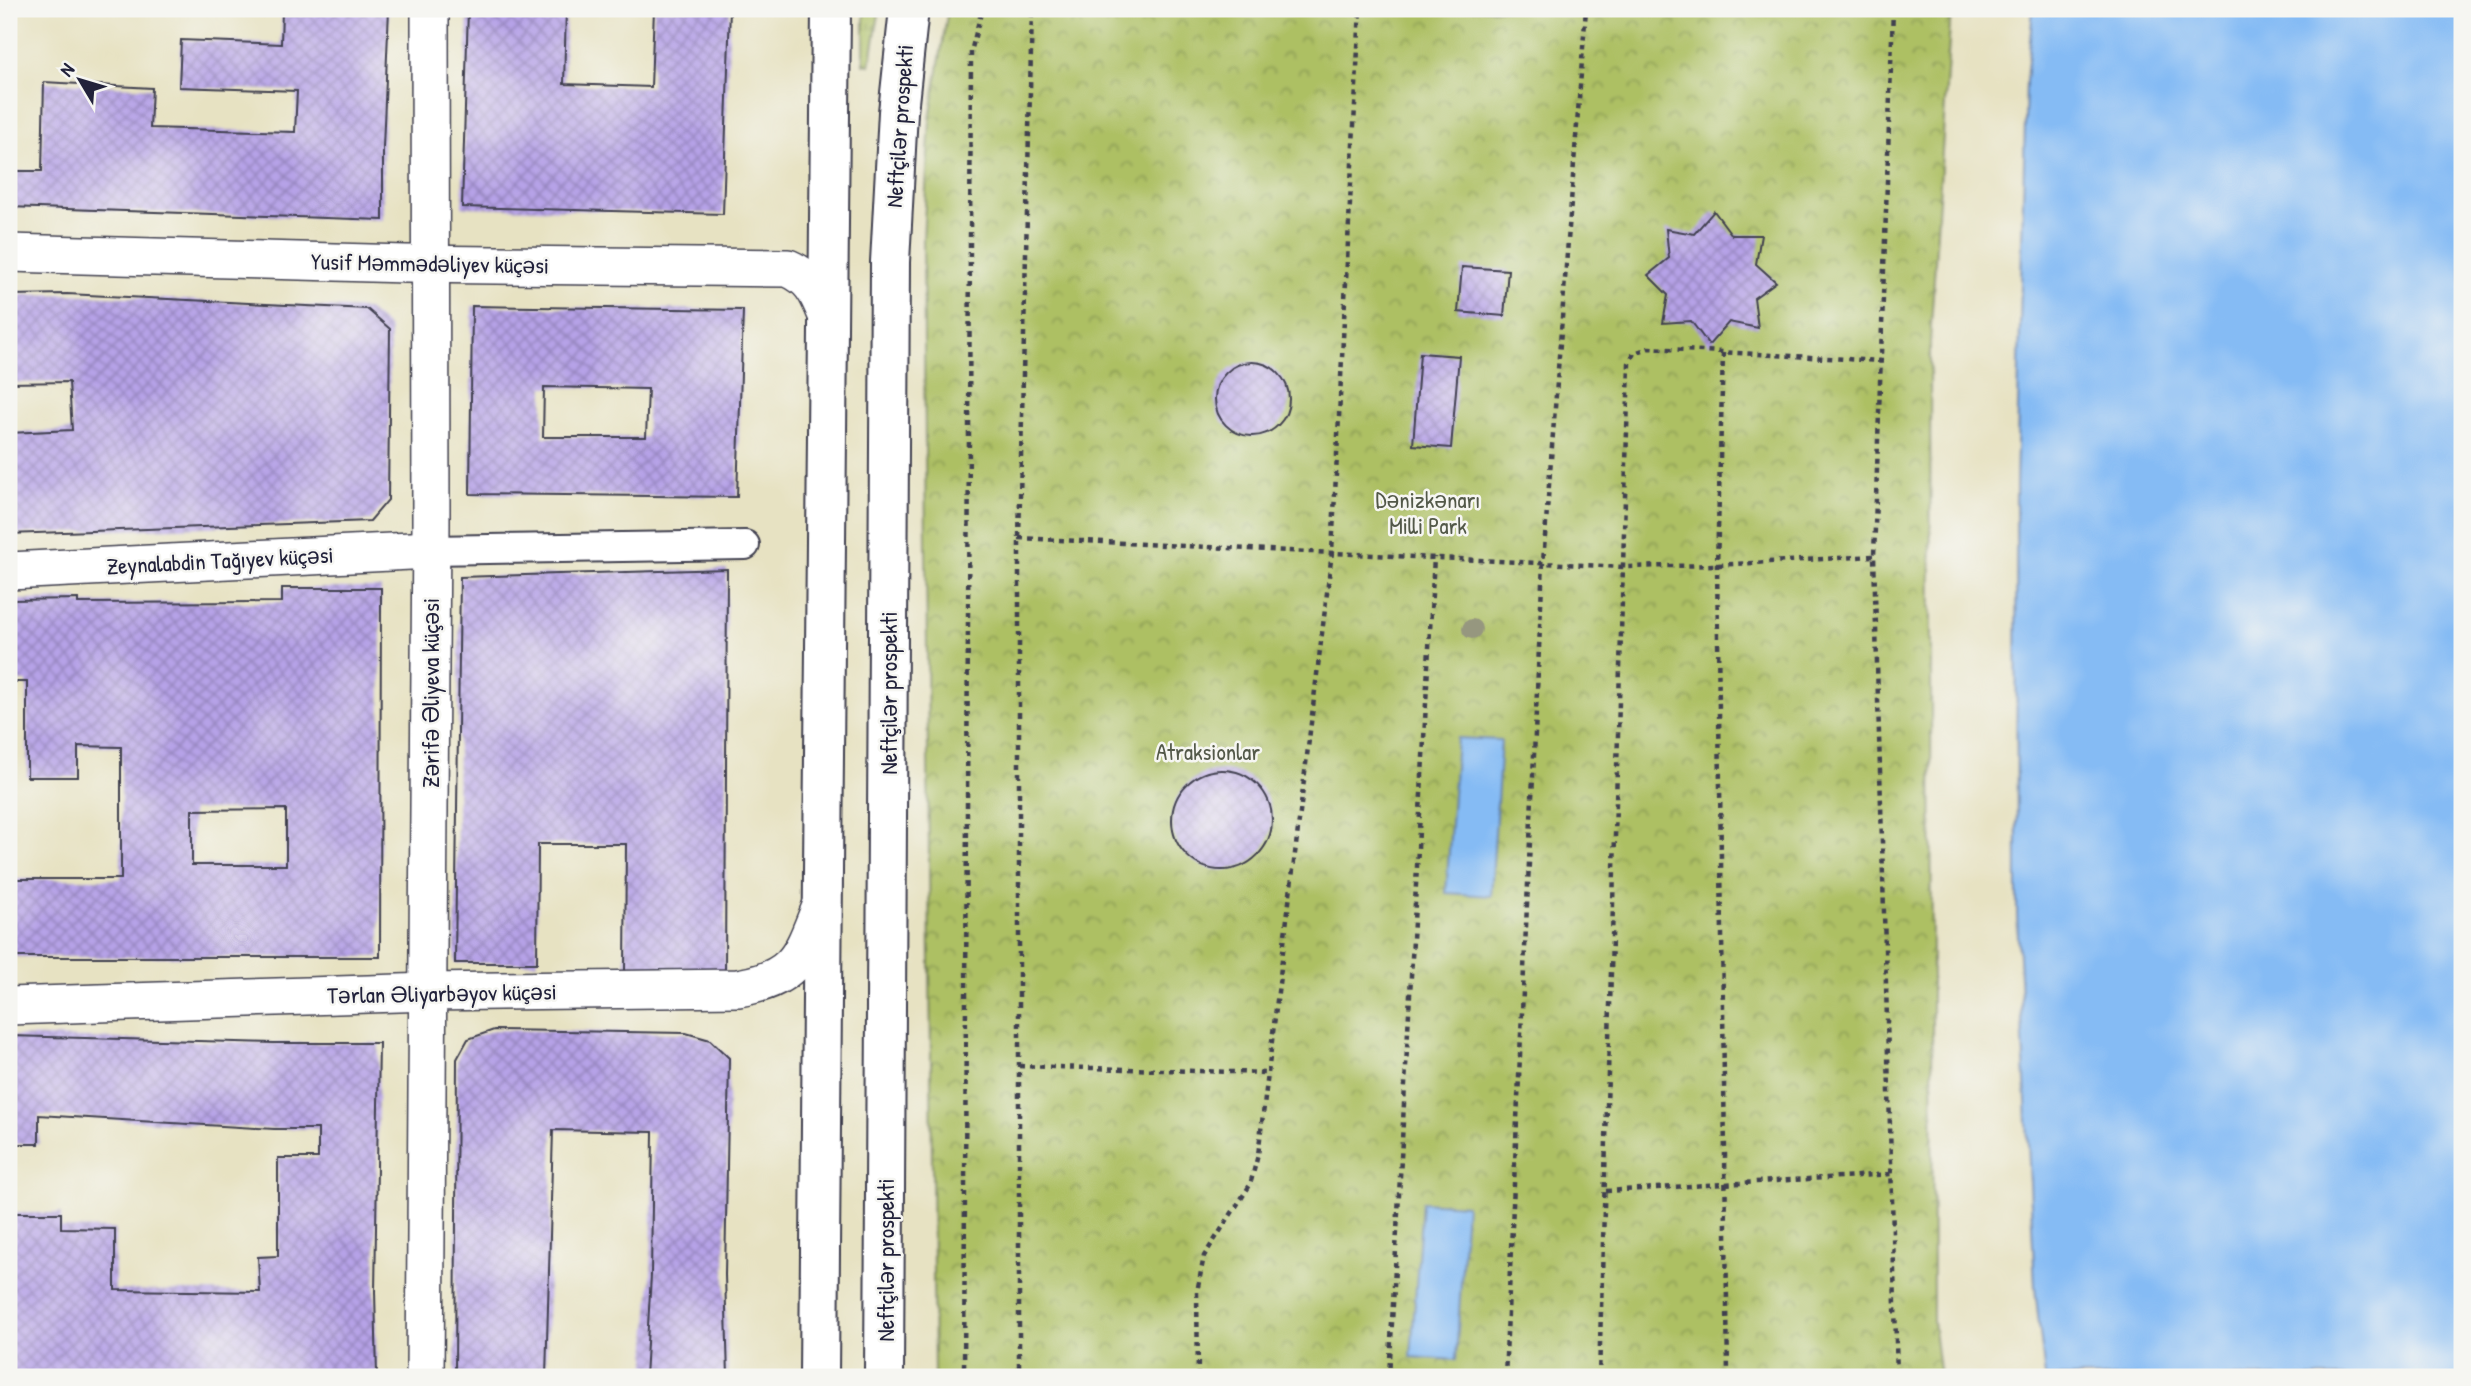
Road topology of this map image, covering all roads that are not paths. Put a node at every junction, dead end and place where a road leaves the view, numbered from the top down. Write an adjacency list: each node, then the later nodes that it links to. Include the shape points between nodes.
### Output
1 (430, 9): 5 (street, Zərifə Əliyeva küçəsi)
2 (831, 9): 6 (highway)
3 (909, 9): 15 (highway, Neftçilər prospekti, via 890,262)
4 (9, 253): 5 (street, Yusif Məmmədəliyev küçəsi)
5 (429, 264): 6 (street, Yusif Məmmədəliyev küçəsi, via 788,268 816,288); 8 (street, Zərifə Əliyeva küçəsi)
6 (826, 313): 10 (highway)
7 (745, 545): 8 (street)
8 (431, 550): 9 (street, Zeynalabdin Tağıyev küçəsi); 11 (street, Zərifə Əliyeva küçəsi)
9 (9, 571)
10 (825, 896): 11 (street, Tərlan Əliyarbəyov küçəsi, via 802,952 785,972 764,984); 14 (highway)
11 (429, 992): 12 (street, Tərlan Əliyarbəyov küçəsi); 13 (street, Zərifə Əliyeva küçəsi)
12 (9, 1006)
13 (425, 1377)
14 (819, 1377)
15 (884, 1377)

